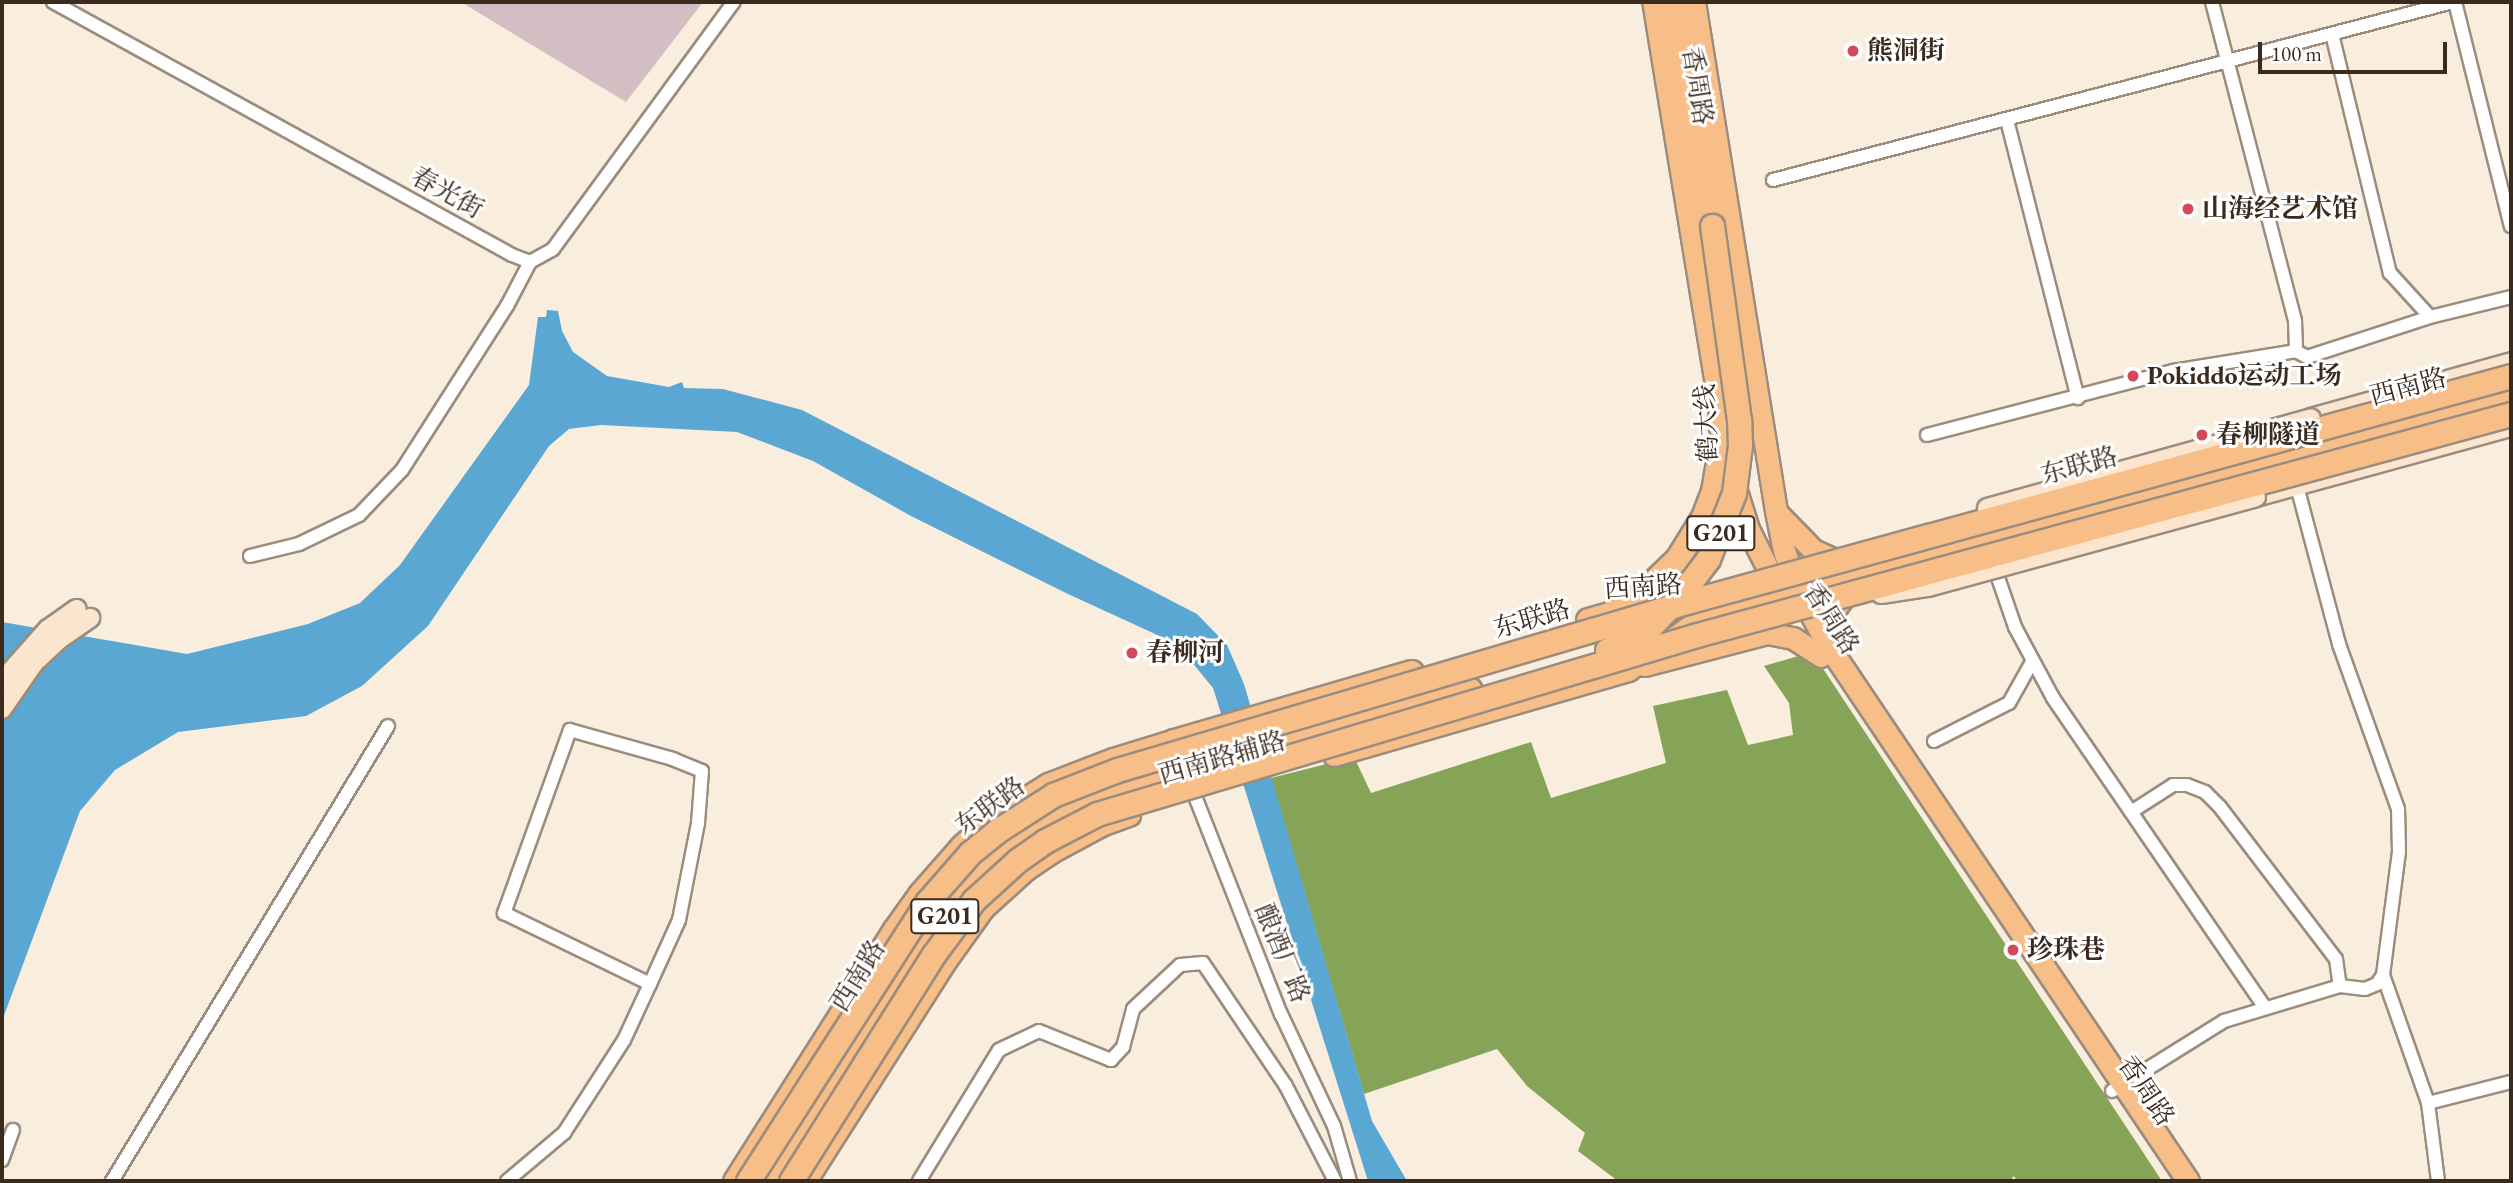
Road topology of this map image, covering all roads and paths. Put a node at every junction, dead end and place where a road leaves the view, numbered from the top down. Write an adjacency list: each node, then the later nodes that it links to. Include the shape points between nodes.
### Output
1 (53, 2): 13 (street, 春光街)
2 (734, 2): 13 (street, via 553,249)
3 (1654, 2): 20 (highway, 香周路 / G201)
4 (1675, 2): 38 (highway, 鹤大线 / G201, bridge, via 1712,226 1740,446 1734,493 1718,539 1680,596 1633,638)
5 (1694, 2): 27 (main road, 香周路)
6 (2212, 2): 9 (street)
7 (2454, 2): 8 (street); 12 (street)
8 (2332, 34): 9 (street); 15 (street, via 2390,272)
9 (2225, 62): 10 (street); 16 (street, via 2295,321)
10 (2007, 120): 11 (street); 19 (street)
11 (1773, 180)
12 (2511, 226)
13 (530, 262): 29 (street, via 508,306 402,470 359,515 299,544)
14 (2511, 297): 15 (street)
15 (2430, 317): 16 (street, via 2307,357)
16 (2296, 351): 19 (street, via 2173,371)
17 (2511, 362): 21 (main road)
18 (2510, 395): 23 (main road, 西南路); 25 (main road); 28 (main road, 西南路); 31 (highway, 东联路, bridge); 31 (highway, 东联路, bridge)
19 (2078, 398): 24 (street)
20 (1720, 403): 31 (main road, 香周路, via 1748,529); 32 (highway, 鹤大线 / G201, via 1719,467 1703,517 1663,575)
21 (2316, 417): 23 (main road); 31 (main road, bridge, via 1910,529)
22 (2511, 427): 25 (main road)
23 (2362, 429): 30 (main road, 西南路)
24 (1927, 435)
25 (2464, 440): 26 (main road)
26 (2297, 486): 31 (main road, bridge, via 1927,587); 46 (street, via 2339,644 2398,809 2399,852)
27 (1776, 511): 30 (main road, via 1813,550); 31 (main road, 香周路)
28 (1988, 544): 30 (main road, 西南路); 35 (street, via 2001,594)
29 (250, 556)
30 (1860, 572): 31 (main road, 西南路); 34 (main road, via 1834,610)
31 (1797, 590): 33 (main road, 西南路辅路); 34 (main road, 香周路); 60 (highway, 东联路, bridge, via 1116,770 1053,795 970,853 928,901); 63 (highway, 东联路, bridge, via 1127,803 1062,831 994,879 956,923)
32 (1613, 613): 33 (main road, 西南路); 36 (highway); 41 (highway, 西南路 / G201)
33 (1692, 618): 36 (main road, 西南路辅路)
34 (1828, 656): 36 (main road, via 1793,638 1767,633); 53 (main road, 香周路)
35 (2032, 662): 42 (street, via 2008,703); 45 (street)
36 (1628, 670): 43 (main road, 西南路辅路)
37 (2, 681): 39 (main road, via 48,629 83,613 34,663)
38 (1470, 690): 43 (highway, 西南路 / G201)
39 (2, 709)
40 (388, 726): 57 (street)
41 (1174, 741): 44 (street, 酿酒厂路); 59 (main road, 西南路辅路, via 1048,784 989,821 961,846 894,929); 61 (highway, 西南路 / G201, via 1120,781 1030,822 955,885 914,941)
42 (1934, 741)
43 (1270, 762): 44 (highway, 西南路 / G201)
44 (1191, 785): 50 (highway, 西南路 / G201, via 1093,804 1010,849 946,915); 51 (main road, 西南路辅路, via 1051,852 1003,888 966,929); 67 (street, 酿酒厂路, via 1282,1014 1334,1126)
45 (2131, 812): 48 (street, via 2173,785 2205,792 2336,960); 49 (street)
46 (2383, 975): 48 (street, via 2365,989); 54 (street)
47 (649, 984): 47 (street, via 679,920 698,823 702,771 570,730 504,913); 58 (street, via 624,1040 564,1133)
48 (2340, 986): 49 (street)
49 (2265, 1008): 53 (street, via 2224,1021)
50 (878, 1019): 51 (highway); 62 (highway, 西南路 / G201)
51 (870, 1079): 64 (main road, 西南路辅路)
52 (2511, 1083): 54 (street)
53 (2117, 1087): 68 (main road, 香周路); 69 (main road, 香周路)
54 (2428, 1103): 70 (street)
55 (13, 1130): 56 (street)
56 (2, 1160)
57 (112, 1181)
58 (507, 1181)
59 (734, 1181)
60 (748, 1181)
61 (762, 1181)
62 (776, 1181)
63 (791, 1181)
64 (805, 1181)
65 (919, 1181): 66 (street, via 999,1050 1039,1031 1111,1060 1123,1047 1133,1009 1180,965 1203,963 1286,1086)
66 (1335, 1181)
67 (1350, 1181)
68 (2173, 1181)
69 (2188, 1181)
70 (2438, 1181)

